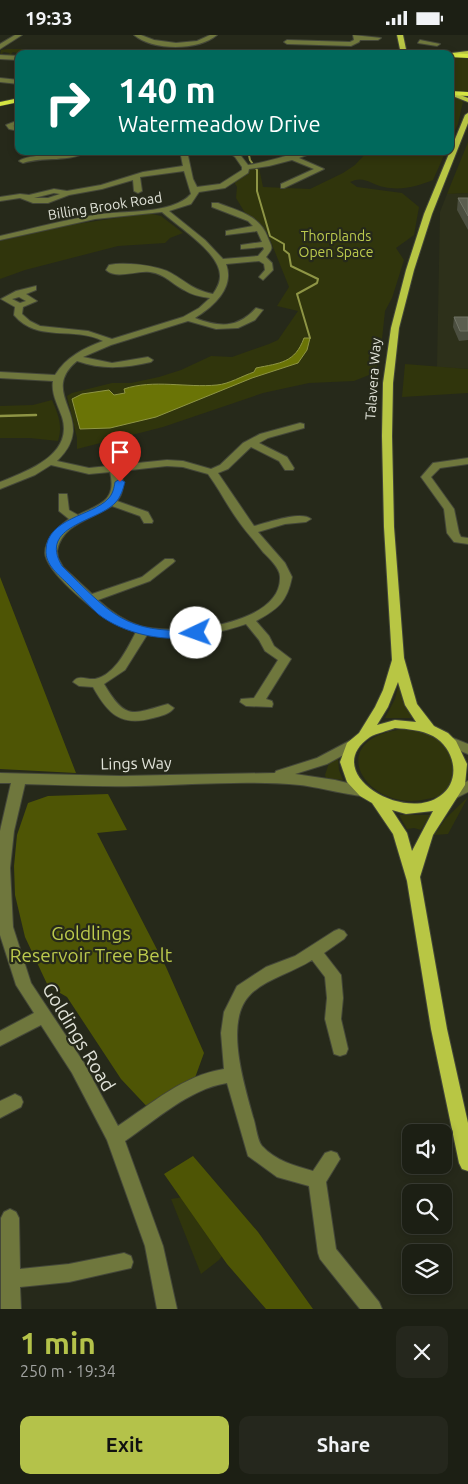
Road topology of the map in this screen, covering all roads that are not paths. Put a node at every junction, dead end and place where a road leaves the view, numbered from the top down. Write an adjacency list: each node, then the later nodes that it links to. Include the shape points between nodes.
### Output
1 (19, 35): 8 (street)
2 (137, 35): 3 (street, via 145,40 178,45 205,41)
3 (214, 35)
4 (400, 35): 13 (main road)
5 (356, 37): 6 (street); 9 (street, via 356,42 349,44)
6 (378, 38)
7 (0, 40): 8 (street)
8 (11, 40): 12 (street)
9 (288, 42)
10 (420, 42): 11 (street)
11 (437, 43)
12 (0, 47)
13 (404, 50)
14 (454, 54): 16 (main road)
15 (454, 55): 16 (highway)
16 (468, 55)
17 (0, 57): 18 (street)
18 (15, 58)
19 (0, 80): 20 (street)
20 (15, 81)
21 (454, 93): 22 (highway)
22 (468, 93)
23 (454, 95): 26 (main road)
24 (15, 97): 25 (highway)
25 (0, 100)
26 (468, 100)
27 (15, 101): 28 (highway)
28 (0, 104)
29 (468, 115): 30 (main road, Talavera Way)
30 (454, 149)
31 (64, 155): 37 (street)
32 (184, 155): 38 (street)
33 (237, 155): 39 (street)
34 (298, 155): 36 (street)
35 (452, 155): 88 (main road, Talavera Way, via 428,213 402,297 391,351 387,409 388,481)
36 (293, 157): 39 (street); 41 (street, via 320,169)
37 (43, 159)
38 (187, 167): 40 (street); 42 (street)
39 (246, 167): 42 (street, via 240,175 222,186)
40 (136, 176): 43 (street); 44 (street, via 102,187 67,193 54,191)
41 (284, 186)
42 (195, 189): 46 (street, Billing Brook Road, via 188,202)
43 (138, 191)
44 (0, 199)
45 (214, 205): 47 (street)
46 (164, 210): 51 (street, Billing Brook Road, via 95,217); 55 (street)
47 (230, 212): 48 (street); 49 (street, via 247,216)
48 (221, 215)
49 (258, 227): 50 (street); 52 (street)
50 (229, 233)
51 (0, 238)
52 (268, 244): 53 (street); 54 (street, via 267,253)
53 (244, 247)
54 (261, 258): 55 (street); 57 (street, via 268,263 269,269)
55 (221, 262): 60 (street, via 224,282)
56 (133, 269): 60 (street, via 161,271 192,291)
57 (263, 277)
58 (33, 288): 59 (street)
59 (19, 293): 61 (street, via 5,299); 61 (street, via 33,301)
60 (216, 297): 63 (street)
61 (19, 306): 64 (street, via 21,320 31,325 89,333)
62 (259, 310): 63 (street, via 253,318 234,327 212,327)
63 (186, 318): 64 (street)
64 (111, 342): 65 (street)
65 (76, 358): 66 (street, via 104,367); 68 (street)
66 (148, 361)
67 (0, 375): 68 (street)
68 (58, 378): 71 (street, via 58,395 70,431 65,445)
69 (300, 426): 70 (street, via 274,432)
70 (251, 443): 73 (street, via 283,459); 75 (street, via 229,463)
71 (53, 459): 74 (street, via 88,471); 76 (street)
72 (468, 461): 83 (street, via 437,465 426,477 449,509 452,533 458,540)
73 (289, 467)
74 (115, 469): 75 (street, via 167,463 195,466); 78 (street, via 120,482)
75 (212, 472): 82 (street)
76 (0, 486)
77 (63, 496): 79 (street, via 64,511)
78 (111, 502): 79 (street); 81 (street, via 144,513)
79 (76, 519): 85 (street, via 55,538 52,558)
80 (306, 519): 82 (street)
81 (148, 521)
82 (252, 530): 86 (street, via 286,574 286,587 265,612)
83 (468, 541)
84 (169, 561): 85 (street, via 146,579)
85 (90, 599): 87 (street, via 102,612)
86 (248, 619): 87 (street, via 196,633 171,635); 91 (street, via 269,648 285,659)
87 (143, 631): 90 (street, via 123,667)
88 (398, 658): 93 (main road, Talavera Way, via 411,705); 94 (main road, Talavera Way, via 384,705)
89 (78, 682): 90 (street)
90 (97, 683): 92 (street, via 112,707 124,715 153,715)
91 (257, 703)
92 (168, 707)
93 (429, 729): 94 (main road, via 395,724); 95 (main road)
94 (365, 733): 96 (main road)
95 (453, 743): 97 (street); 102 (main road, via 466,768 464,781)
96 (353, 744): 98 (street, Lings Way, via 322,761); 101 (main road, via 347,756 347,769)
97 (468, 749)
98 (273, 776): 100 (street, Lings Way, via 135,781); 101 (street, Lings Way)
99 (0, 778): 100 (street, Lings Way)
100 (19, 779): 107 (street, Goldings Road, via 3,863 5,927 24,985)
101 (363, 792): 103 (main road)
102 (457, 793): 103 (main road, via 433,806 414,808); 104 (main road, via 434,819 422,842)
103 (378, 801): 104 (main road, via 400,833)
104 (414, 881): 113 (main road, via 439,1029)
105 (339, 935): 106 (street)
106 (314, 952): 109 (street, via 333,975 333,1019); 110 (street, via 272,972 243,991 232,1011 229,1033)
107 (44, 1015): 108 (street); 111 (street, Goldings Road, via 78,1068)
108 (0, 1039)
109 (340, 1049)
110 (232, 1075): 111 (street, via 192,1086); 114 (street, via 254,1150 283,1171)
111 (115, 1138): 119 (street, Goldings Road, via 154,1246)
112 (331, 1159): 114 (street)
113 (468, 1163)
114 (317, 1180): 120 (street, via 327,1253)
115 (10, 1218): 117 (street)
116 (124, 1262): 117 (street, via 69,1273)
117 (11, 1279): 118 (street)
118 (11, 1309)
119 (168, 1309)
120 (372, 1309)

